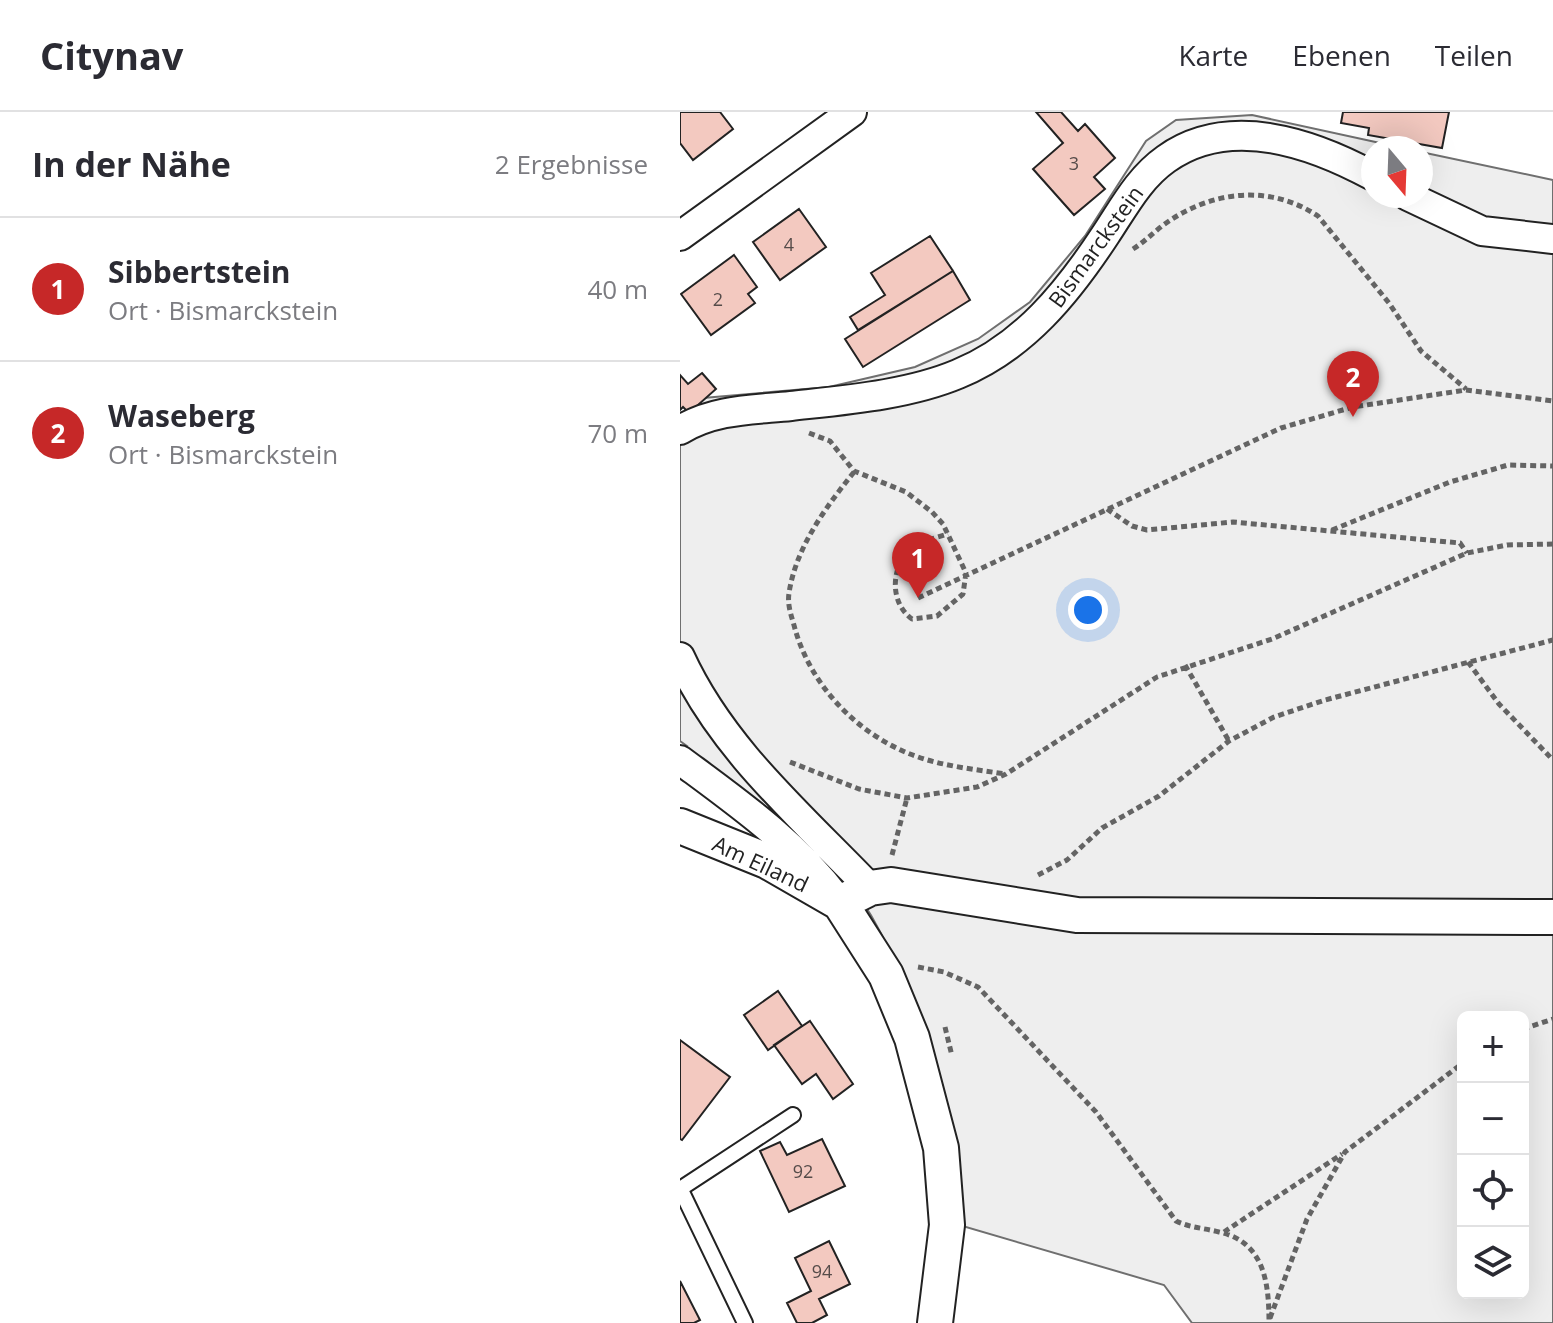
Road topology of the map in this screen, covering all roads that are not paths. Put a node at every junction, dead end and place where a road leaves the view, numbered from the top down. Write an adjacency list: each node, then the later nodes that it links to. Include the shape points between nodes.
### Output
1 (852, 112): 4 (street)
2 (1361, 171): 6 (street, Bismarckstein, via 1298,143 1240,136 1201,141 1166,159 1146,178 1043,316 1013,342 957,375 914,387 728,411)
3 (1433, 208): 5 (street, via 1482,231)
4 (680, 236)
5 (1553, 239)
6 (680, 430)
7 (680, 657): 10 (street, via 697,695 725,736)
8 (680, 760): 11 (street, via 810,862)
9 (680, 826): 11 (street, Am Eiland, via 767,861)
10 (879, 877): 11 (street); 12 (street, via 891,885 1077,915)
11 (840, 903): 16 (street, via 886,975 912,1038 941,1148 947,1225)
12 (1553, 917)
13 (793, 1115): 14 (lane)
14 (680, 1188): 15 (lane)
15 (745, 1323)
16 (935, 1323)

